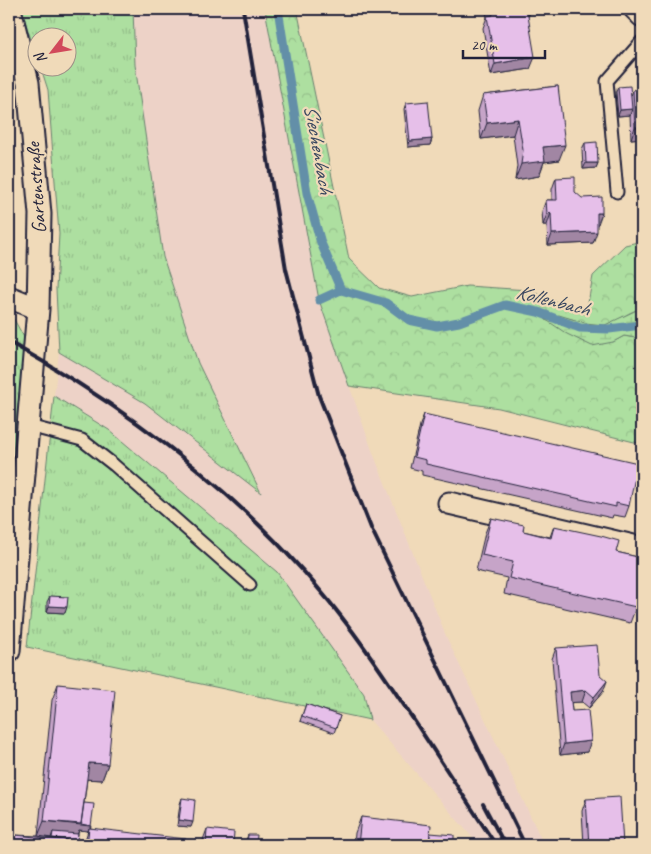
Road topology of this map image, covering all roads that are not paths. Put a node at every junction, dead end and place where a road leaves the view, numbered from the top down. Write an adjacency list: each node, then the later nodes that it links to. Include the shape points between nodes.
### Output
1 (10, 9): 7 (street, Gartenstraße, via 28,83 40,214)
2 (635, 9): 3 (street)
3 (642, 16)
4 (642, 41): 5 (lane, via 607,81)
5 (617, 192)
6 (9, 297): 7 (street)
7 (38, 309): 8 (street, Gartenstraße)
8 (28, 426): 11 (lane, via 82,440); 12 (street, Gartenstraße)
9 (449, 503): 10 (street)
10 (642, 548)
11 (250, 585)
12 (9, 651)

